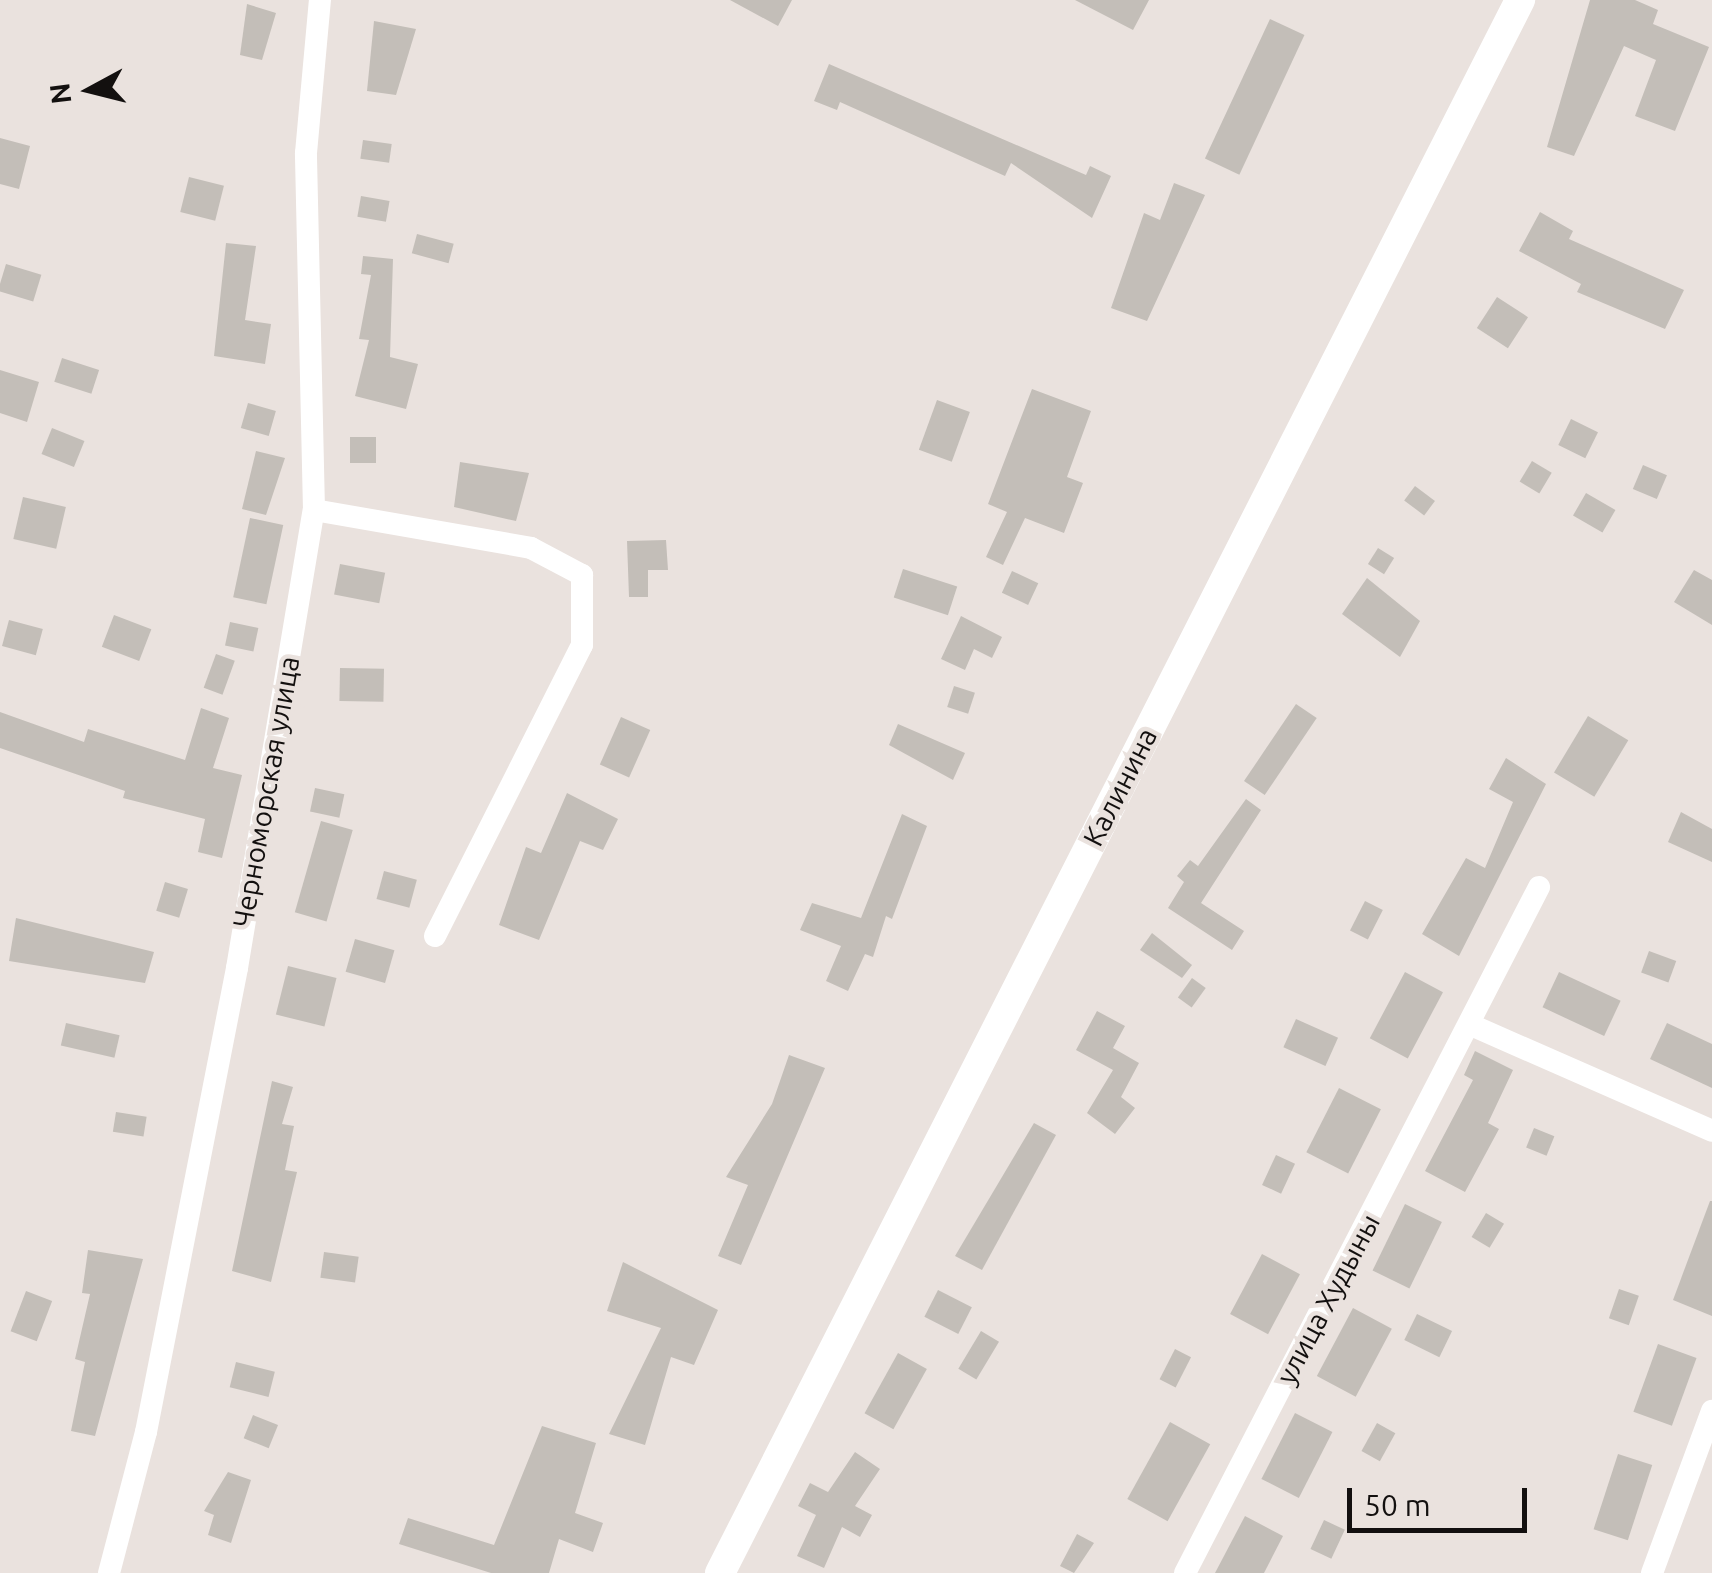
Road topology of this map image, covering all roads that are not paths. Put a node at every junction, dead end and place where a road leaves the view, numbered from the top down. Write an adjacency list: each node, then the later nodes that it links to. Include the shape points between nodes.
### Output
1 (320, 0): 3 (street, Черноморская улица, via 306,153)
2 (1520, 0): 10 (street, Калинина)
3 (314, 510): 5 (street, via 530,548 582,575 589,614 582,645); 9 (street, Черноморская улица, via 226,1025)
4 (1539, 886): 6 (street, улица Худыны)
5 (435, 936)
6 (1471, 1025): 7 (street); 11 (street, улица Худыны)
7 (1712, 1131)
8 (1712, 1411): 12 (street)
9 (109, 1573)
10 (720, 1573)
11 (1185, 1573)
12 (1652, 1573)

